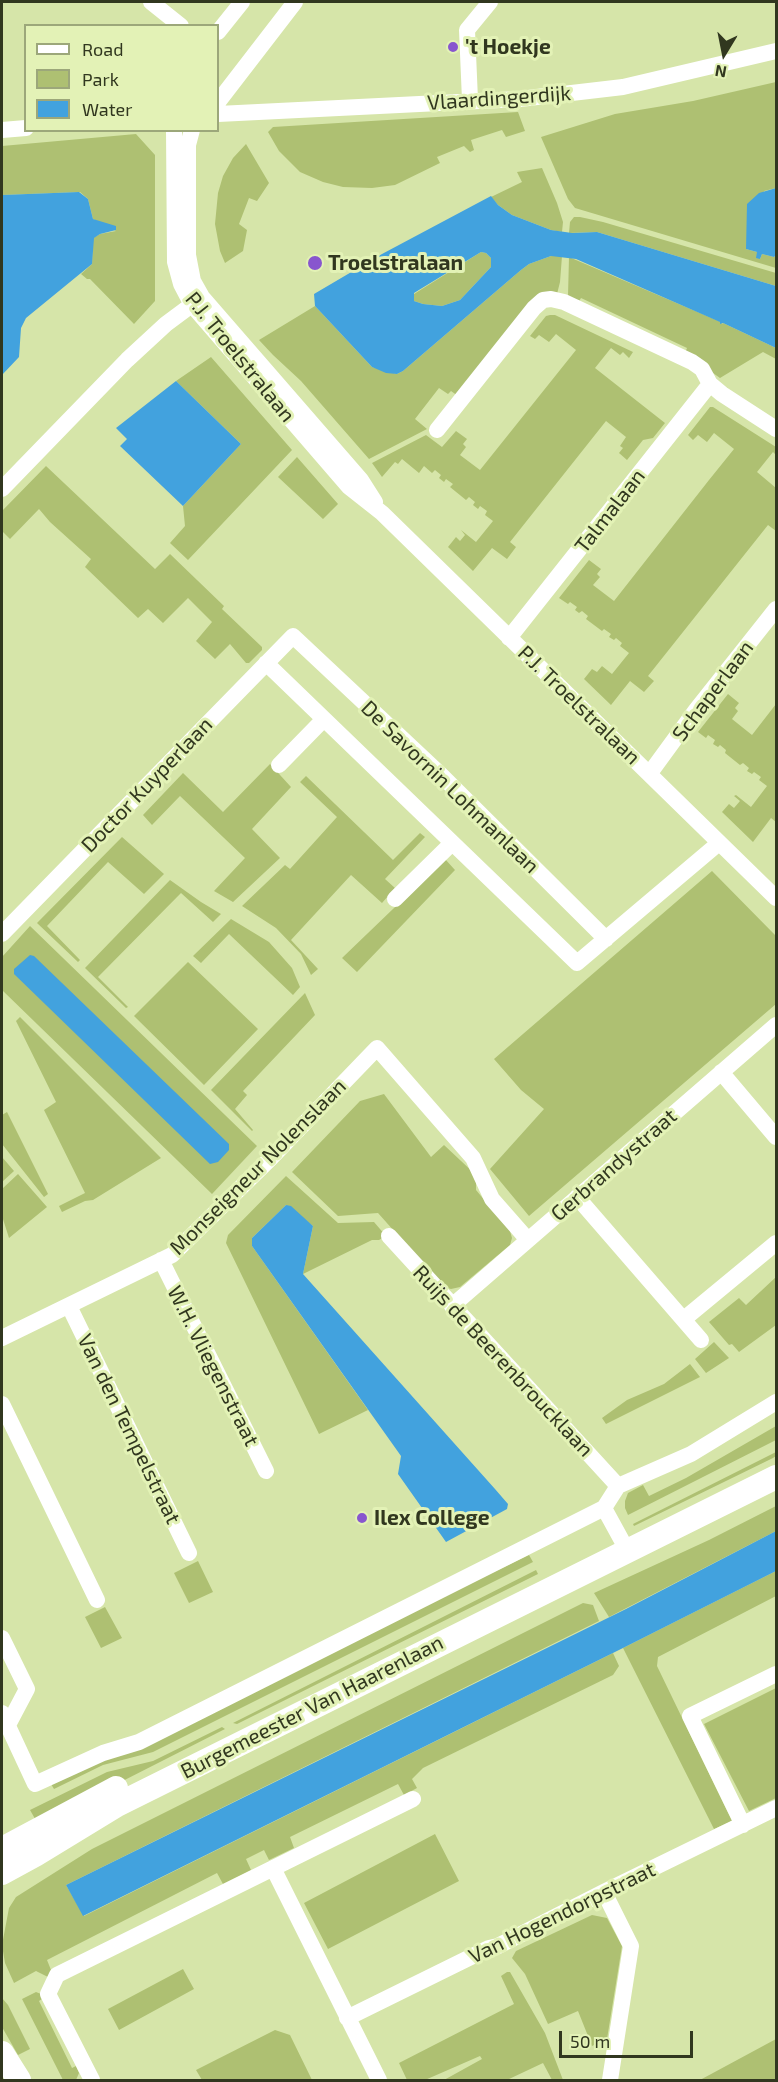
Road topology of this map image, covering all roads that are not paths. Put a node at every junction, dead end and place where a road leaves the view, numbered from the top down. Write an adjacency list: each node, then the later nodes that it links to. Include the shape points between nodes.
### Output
1 (151, 2): 5 (street)
2 (242, 2): 6 (street)
3 (295, 2): 9 (street)
4 (490, 2): 8 (street, via 467,30)
5 (179, 24)
6 (219, 31)
7 (777, 51): 8 (street, Vlaardingerdijk, via 623,87 520,99)
8 (470, 100): 10 (street, Vlaardingerdijk)
9 (219, 101)
10 (219, 114)
11 (24, 128): 12 (street)
12 (2, 130)
13 (174, 132): 15 (street, P.J. Troelstralaan, via 175,261 181,284)
14 (191, 132): 15 (street, P.J. Troelstralaan, via 188,145 188,255)
15 (197, 301): 19 (street, via 127,360); 22 (street, P.J. Troelstralaan, via 361,480 382,513)
16 (710, 384): 17 (street); 18 (street, via 702,369 692,362 564,302 543,300); 22 (street, Talmalaan)
17 (777, 429)
18 (437, 430)
19 (2, 489)
20 (777, 609): 26 (street, Schaperlaan)
21 (293, 636): 23 (street, Doctor Kuyperlaan); 32 (street, De Savornin Lohmanlaan, via 439,773)
22 (509, 638): 26 (street, P.J. Troelstralaan)
23 (266, 663): 24 (street, De Savornin Lohmanlaan); 31 (street, Doctor Kuyperlaan)
24 (324, 719): 25 (street); 27 (street, De Savornin Lohmanlaan)
25 (279, 765)
26 (650, 773): 28 (street, P.J. Troelstralaan)
27 (452, 843): 30 (street, De Savornin Lohmanlaan); 32 (street, De Savornin Lohmanlaan, via 577,963)
28 (719, 843): 29 (street, P.J. Troelstralaan); 32 (street)
29 (777, 898)
30 (395, 899)
31 (2, 934)
32 (606, 939)
33 (777, 1025): 34 (street, Gerbrandystraat)
34 (722, 1072): 35 (street); 36 (street, Gerbrandystraat)
35 (777, 1137)
36 (577, 1197): 38 (street, Gerbrandystraat); 43 (street)
37 (389, 1236): 42 (street, Ruijs de Beerenbroucklaan)
38 (528, 1240): 40 (street, Monseigneur Nolenslaan, via 492,1199 472,1158 377,1048 230,1199 172,1255); 42 (street, Gerbrandystraat)
39 (777, 1243): 43 (street)
40 (161, 1260): 41 (street, Monseigneur Nolenslaan); 49 (street, W.H. Vliegenstraat)
41 (69, 1306): 44 (street, Monseigneur Nolenslaan); 54 (street, Van den Tempelstraat)
42 (452, 1306): 51 (street, Ruijs de Beerenbroucklaan)
43 (684, 1319): 45 (street)
44 (2, 1338)
45 (701, 1340)
46 (777, 1402): 51 (street, via 691,1454)
47 (2, 1404): 55 (street)
48 (777, 1459): 53 (main road, Burgemeester Van Haarenlaan)
49 (266, 1471)
50 (777, 1477): 53 (main road, Burgemeester Van Haarenlaan)
51 (618, 1486): 52 (street)
52 (604, 1508): 53 (street); 58 (street, via 139,1742 103,1753 35,1784)
53 (623, 1544): 62 (main road, Burgemeester Van Haarenlaan, via 196,1747); 64 (main road, Burgemeester Van Haarenlaan, via 117,1805)
54 (189, 1553)
55 (97, 1599)
56 (2, 1638): 58 (street, via 27,1689)
57 (777, 1674): 61 (street, via 690,1716)
58 (5, 1719)
59 (412, 1798): 63 (street)
60 (777, 1808): 61 (street, Van Hogendorpstraat)
61 (743, 1825): 65 (street, Van Hogendorpstraat)
62 (2, 1849)
63 (273, 1868): 66 (street); 69 (street, via 57,1976 48,1994)
64 (2, 1873)
65 (604, 1892): 66 (street, Van Hogendorpstraat); 71 (street, via 631,1946)
66 (347, 2018): 70 (street)
67 (2, 2053): 68 (main road)
68 (19, 2080)
69 (92, 2080)
70 (379, 2080)
71 (610, 2080)

